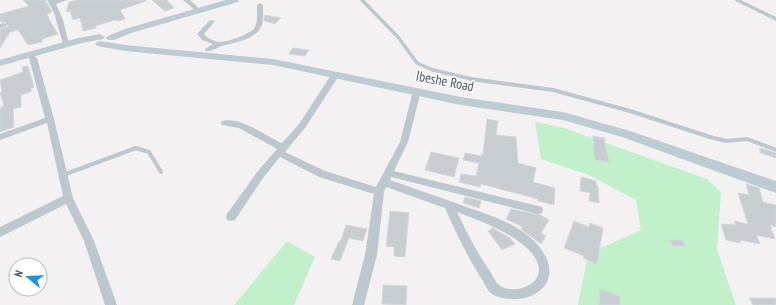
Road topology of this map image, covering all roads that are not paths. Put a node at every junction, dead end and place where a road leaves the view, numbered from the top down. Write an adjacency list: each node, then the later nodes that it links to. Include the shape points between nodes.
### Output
1 (64, 0): 7 (street)
2 (186, 0): 9 (street)
3 (223, 0): 9 (main road)
4 (235, 0): 9 (main road)
5 (362, 0): 24 (lane, via 398,37 417,63 433,70 472,79 553,90 637,113 710,137 726,141 747,139)
6 (737, 0): 10 (lane)
7 (51, 1): 13 (street, via 63,29)
8 (260, 5): 14 (street, via 256,30 244,37)
9 (198, 9): 12 (main road)
10 (776, 19)
11 (212, 21): 14 (street, via 200,34 204,39)
12 (103, 39): 13 (main road); 15 (main road, Ibeshe Road); 16 (main road); 19 (main road, Ibeshe Road, via 125,48 258,60)
13 (66, 44): 17 (main road)
14 (218, 44): 15 (street)
15 (207, 50): 29 (main road, Ibeshe Road, via 275,57 583,115 657,137)
16 (33, 58): 18 (main road); 21 (street)
17 (0, 63)
18 (0, 67)
19 (336, 74): 20 (main road, Ibeshe Road); 25 (street, via 302,126)
20 (417, 91): 28 (street, via 404,142); 30 (main road, Ibeshe Road, via 588,122)
21 (50, 119): 23 (street); 27 (street)
22 (225, 123): 25 (street, via 236,123 245,127)
23 (0, 137)
24 (776, 150)
25 (282, 151): 31 (street, via 322,174); 35 (street, via 260,175)
26 (160, 172): 27 (lane, via 150,152 136,148)
27 (63, 175): 32 (street)
28 (386, 177): 31 (street); 33 (street); 34 (street)
29 (776, 180)
30 (776, 187)
31 (379, 192): 38 (street, via 371,255)
32 (68, 198): 36 (street); 37 (street, via 88,241)
33 (449, 205): 33 (street, via 498,223 536,251 544,263 544,279 538,292 525,299 511,298 495,289 477,263)
34 (538, 210)
35 (231, 217)
36 (0, 232)
37 (111, 305)
38 (358, 305)

